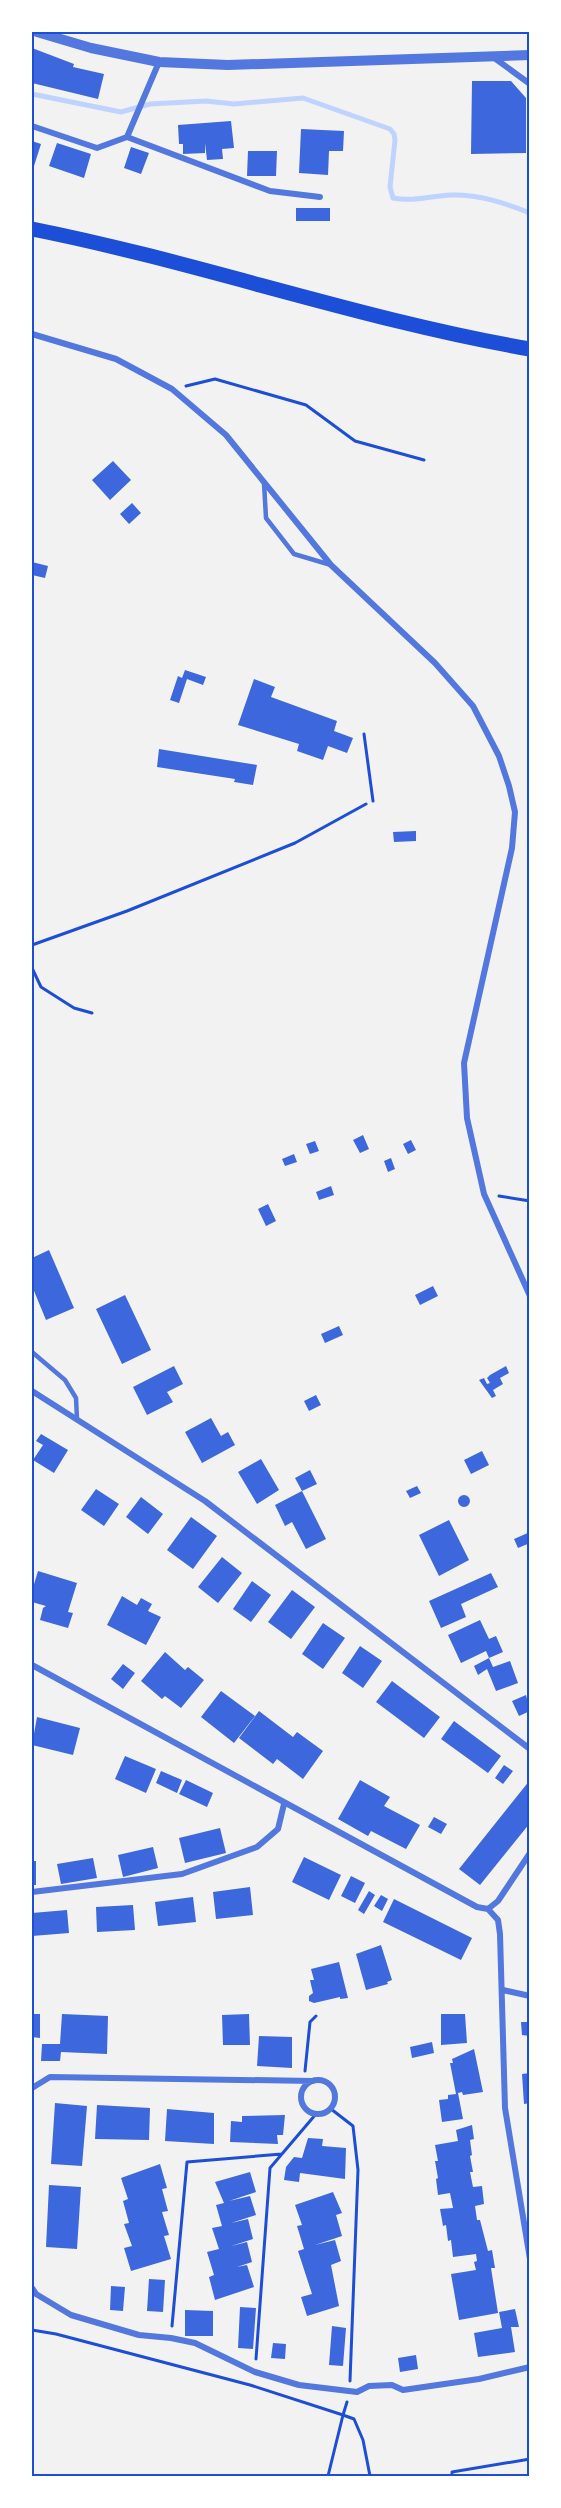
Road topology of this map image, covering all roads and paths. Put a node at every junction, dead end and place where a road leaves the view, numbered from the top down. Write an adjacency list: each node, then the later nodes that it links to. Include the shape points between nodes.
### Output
1 (37, 32): 4 (street)
2 (490, 55): 3 (street); 4 (street, via 228,65); 5 (street)
3 (530, 55)
4 (159, 62): 7 (street)
5 (530, 84)
6 (32, 126): 7 (street, via 97,148)
7 (127, 137): 8 (street, via 270,191)
8 (320, 197)
9 (32, 229): 11 (main road, via 106,244 461,337)
10 (32, 334): 12 (street, via 116,359)
11 (530, 349)
12 (172, 389): 13 (path, via 214,379 306,405 355,441); 14 (street, via 226,435)
13 (423, 460)
14 (264, 483): 15 (street); 15 (lane, via 266,518 294,554)
15 (331, 565): 22 (street, via 435,663 473,706 510,786 515,812 512,848 464,1063 467,1118)
16 (364, 734): 17 (path)
17 (373, 801)
18 (366, 804): 19 (path, via 295,843)
19 (32, 945)
20 (32, 968): 21 (path, via 41,987 74,1008)
21 (92, 1013)
22 (484, 1194): 23 (path); 24 (street)
23 (530, 1201)
24 (530, 1296)
25 (32, 1352): 27 (lane, via 64,1380 76,1398)
26 (32, 1391): 27 (street)
27 (77, 1419): 29 (street, via 205,1501)
28 (32, 1666): 30 (street)
29 (530, 1749)
30 (284, 1804): 32 (street, via 278,1829 257,1847 182,1874); 33 (street, via 477,1907)
31 (530, 1853): 33 (street, via 498,1901)
32 (32, 1892)
33 (488, 1908): 34 (street, via 498,1920)
34 (503, 1990): 35 (street); 43 (street, via 505,2108)
35 (530, 1996)
36 (316, 2016): 37 (path, via 310,2022)
37 (305, 2066)
38 (313, 2081): 39 (street, via 50,2077); 40 (street, via 324,2081 333,2088 336,2098); 41 (street, via 303,2090 302,2101 307,2110)
39 (32, 2088)
40 (332, 2109): 41 (street); 49 (path, via 352,2126 358,2170)
41 (316, 2114): 42 (path)
42 (282, 2154): 46 (path, via 187,2162); 48 (path, via 270,2168)
43 (530, 2259)
44 (32, 2288): 46 (street, via 71,2314 139,2335)
45 (32, 2330): 50 (path, via 250,2385)
46 (171, 2338): 48 (street, via 195,2343)
47 (530, 2367): 49 (street, via 403,2390 392,2385)
48 (255, 2373): 49 (street, via 299,2385)
49 (350, 2391): 50 (path)
50 (343, 2415): 52 (path); 53 (path, via 354,2419)
51 (530, 2458): 54 (path, via 452,2472)
52 (328, 2476)
53 (370, 2476)
54 (452, 2476)

